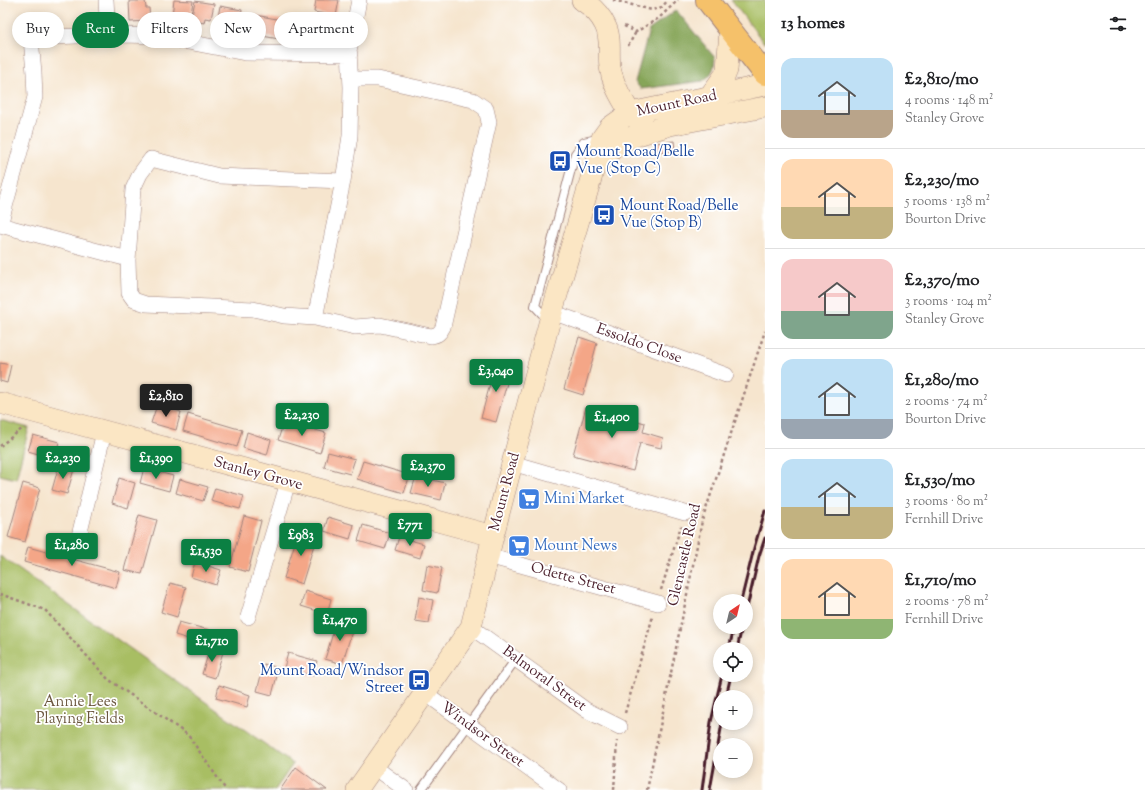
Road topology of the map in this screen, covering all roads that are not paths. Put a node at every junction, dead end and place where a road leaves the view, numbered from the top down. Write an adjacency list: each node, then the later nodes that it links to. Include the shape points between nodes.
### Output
1 (106, 0): 5 (street)
2 (359, 0): 9 (street)
3 (582, 0): 15 (main road, via 599,15 605,25 612,80)
4 (707, 0): 6 (highway)
5 (107, 12)
6 (730, 30): 10 (highway); 13 (main road, via 727,70)
7 (129, 35): 9 (street, via 157,36 245,53)
8 (72, 36): 20 (street, via 31,38 35,97)
9 (350, 54): 11 (street)
10 (765, 74)
11 (351, 80): 19 (street, via 350,136); 23 (street, via 378,79 473,100 486,109 489,122 441,332 432,336 380,325 355,327)
12 (765, 85): 13 (main road, Mount Road)
13 (709, 97): 15 (main road, Mount Road)
14 (765, 107): 16 (main road, Mount Road)
15 (630, 113): 16 (main road, via 638,120); 17 (main road, Mount Road, via 606,130)
16 (670, 125): 18 (main road, Mount Road, via 624,140)
17 (602, 138): 18 (main road, Mount Road); 22 (lane, via 584,142 575,154 536,306)
18 (595, 165): 22 (main road, Mount Road)
19 (343, 181): 21 (street, via 219,176 151,159 133,189); 23 (street)
20 (0, 225): 21 (street)
21 (128, 259): 23 (street, via 129,293 134,300 146,304 253,309 284,316)
22 (551, 317): 24 (street, Essoldo Close); 27 (main road, Mount Road)
23 (315, 318)
24 (726, 375)
25 (0, 404): 26 (main road, Stanley Grove)
26 (104, 432): 28 (main road, Stanley Grove); 30 (street)
27 (512, 463): 29 (street); 31 (main road, Mount Road)
28 (288, 482): 31 (main road, Stanley Grove); 33 (street)
29 (685, 514)
30 (79, 536)
31 (491, 546): 32 (street, Odette Street); 34 (main road, Mount Road)
32 (658, 602)
33 (248, 617)
34 (471, 627): 35 (street, Balmoral Street); 36 (main road, Mount Road)
35 (516, 659): 37 (lane); 38 (street, Balmoral Street, via 586,710)
36 (425, 693): 37 (street, Windsor Street); 39 (main road, Mount Road)
37 (468, 724): 42 (lane); 43 (street, Windsor Street)
38 (620, 727)
39 (373, 766): 40 (main road, Mount Road); 41 (street)
40 (357, 790)
41 (406, 790)
42 (421, 790)
43 (559, 790)

